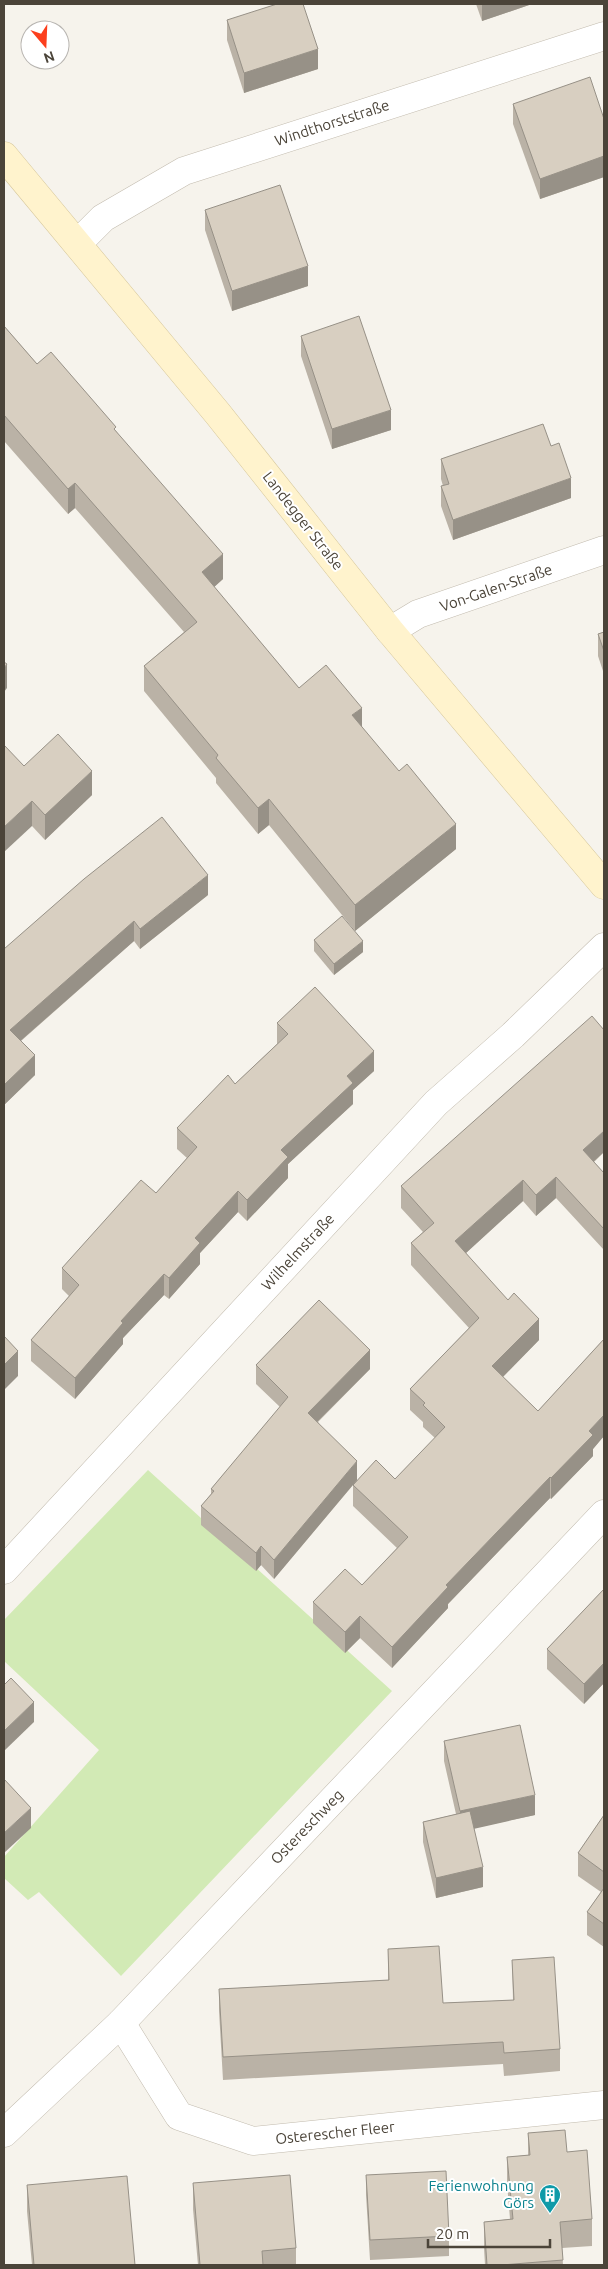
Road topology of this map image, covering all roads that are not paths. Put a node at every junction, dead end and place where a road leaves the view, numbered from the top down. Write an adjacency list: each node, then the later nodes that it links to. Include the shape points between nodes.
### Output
1 (604, 36): 3 (street, Windthorststraße, via 184,171 103,218)
2 (4, 156): 3 (main road, Landegger Straße)
3 (78, 244): 5 (main road, Landegger Straße)
4 (604, 550): 5 (street, Von-Galen-Straße, via 418,614)
5 (390, 631): 6 (main road, Landegger Straße)
6 (604, 885)
7 (604, 947): 9 (street, Wilhelmstraße, via 513,1035 436,1102)
8 (604, 1514): 10 (street, Ostereschweg)
9 (4, 1570)
10 (121, 2023): 11 (street, Osterescher Fleer, via 179,2116 253,2141); 12 (street, Ostereschweg)
11 (604, 2106)
12 (4, 2133)

